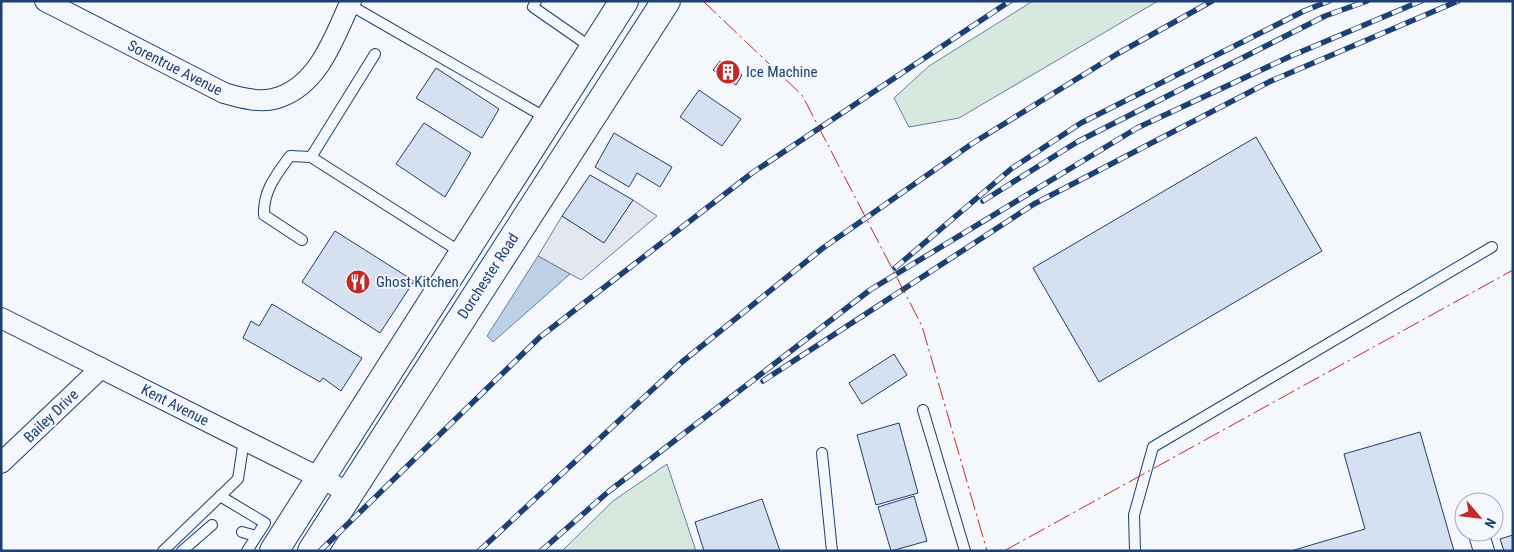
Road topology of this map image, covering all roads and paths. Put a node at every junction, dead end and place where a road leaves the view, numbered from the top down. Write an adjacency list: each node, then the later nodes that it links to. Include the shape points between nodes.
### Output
1 (45, 1): 5 (street, Sorentrue Avenue, via 224,93 249,100 280,98 306,80 320,66)
2 (536, 1): 6 (lane, via 533,8)
3 (624, 1): 6 (main road)
4 (666, 1): 20 (main road, Dorchester Road)
5 (350, 3): 8 (lane)
6 (594, 49): 8 (main road)
7 (375, 54): 9 (lane)
8 (549, 120): 12 (main road)
9 (311, 157): 10 (lane, via 290,156 271,181 263,201 264,215); 12 (lane)
10 (302, 240)
11 (1492, 247): 33 (lane, via 1153,447 1134,515)
12 (463, 254): 19 (main road)
13 (1, 318): 14 (street, Kent Avenue)
14 (101, 368): 16 (street, Kent Avenue); 18 (street, Bailey Drive)
15 (923, 410): 32 (lane)
16 (244, 440): 19 (street, Kent Avenue); 21 (lane, via 238,479)
17 (822, 453): 31 (lane)
18 (1, 463)
19 (320, 478): 20 (street, Kent Avenue); 24 (main road)
20 (348, 492): 30 (main road, Dorchester Road)
21 (220, 496): 24 (lane); 26 (lane)
22 (212, 525): 27 (lane)
23 (242, 532): 24 (lane)
24 (270, 536): 29 (lane)
25 (200, 545): 28 (lane)
26 (167, 550)
27 (182, 551)
28 (187, 551)
29 (247, 551)
30 (312, 551)
31 (832, 551)
32 (965, 551)
33 (1134, 551)

